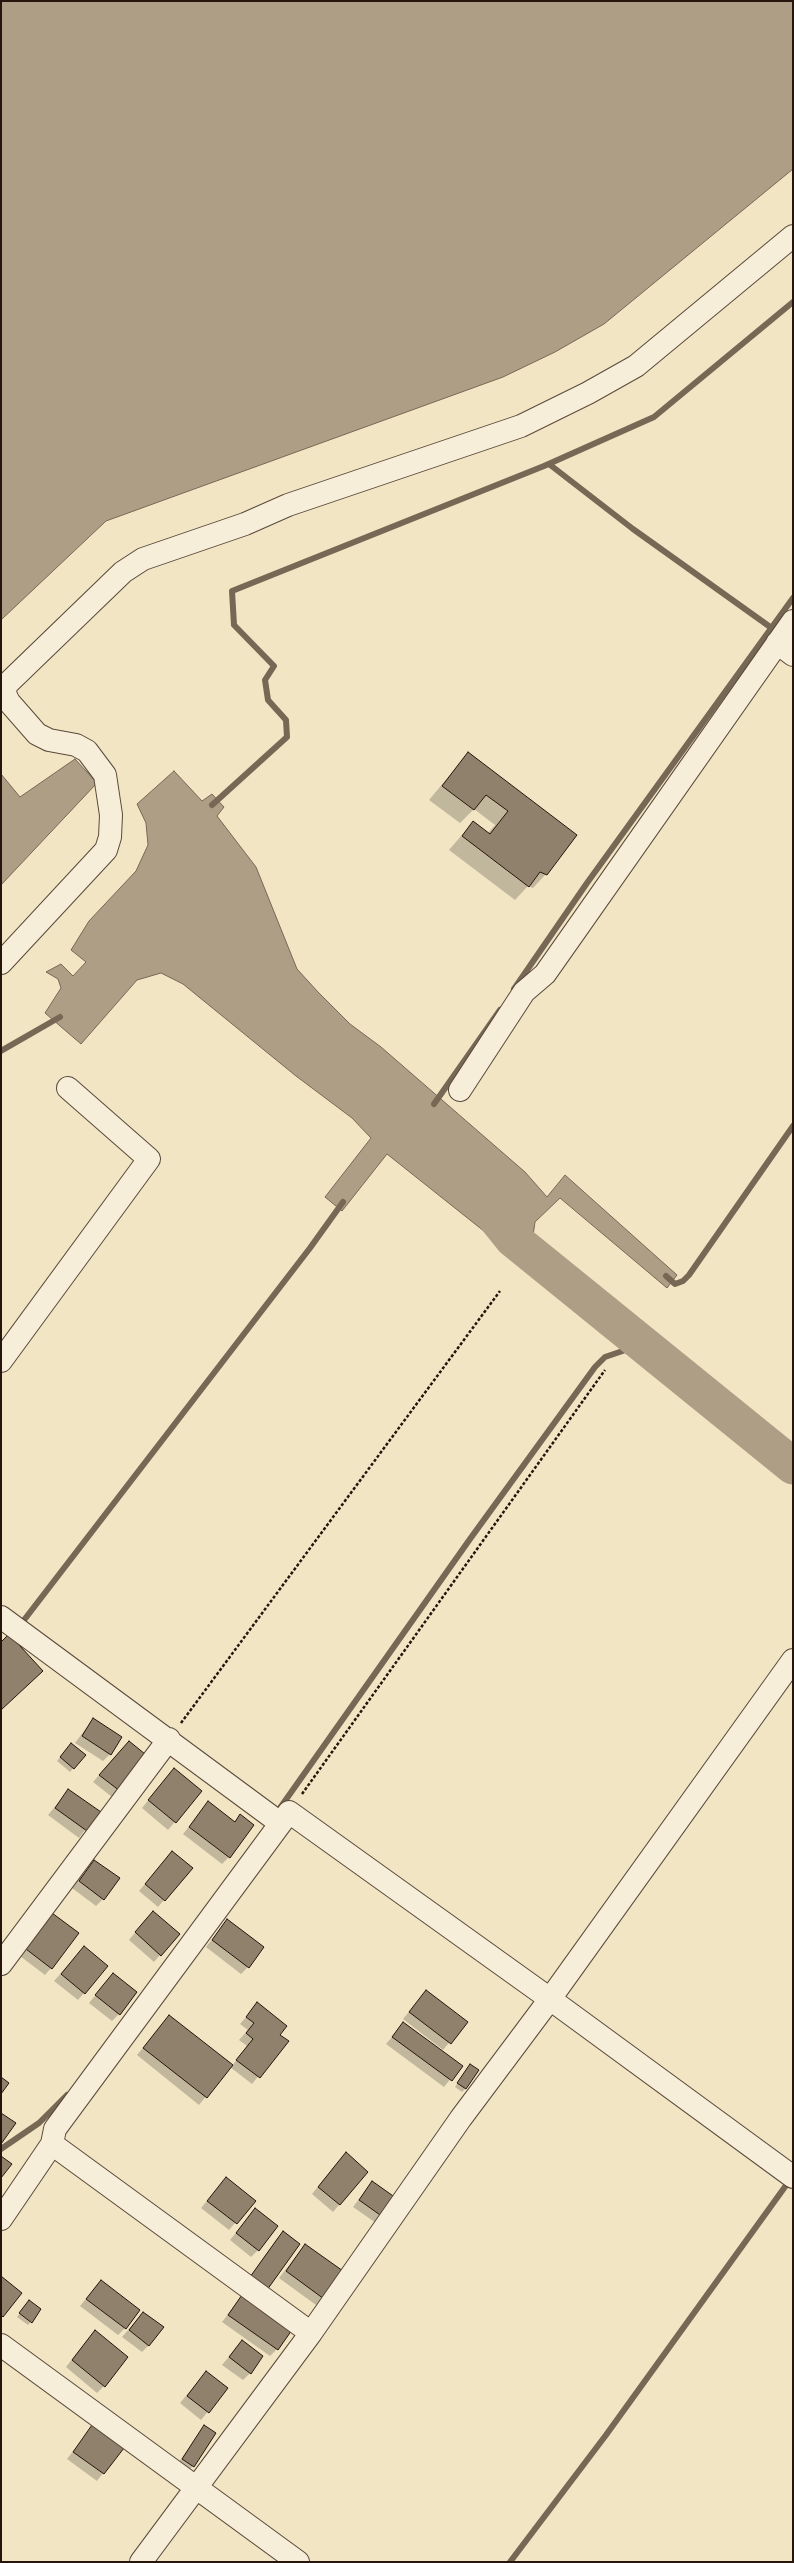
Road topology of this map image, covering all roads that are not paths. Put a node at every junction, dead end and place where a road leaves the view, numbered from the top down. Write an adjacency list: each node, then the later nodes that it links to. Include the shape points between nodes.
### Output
1 (793, 236): 4 (street, via 636,366 588,393 521,426 288,505 246,524 143,559 123,572 6,685 5,694 9,702 37,734 49,740 76,745 87,751 105,775 111,815 106,850)
2 (793, 621): 3 (street)
3 (785, 649): 6 (street, via 545,974 524,992)
4 (1, 963)
5 (68, 1088): 7 (street, via 149,1159)
6 (460, 1090)
7 (1, 1361)
8 (1, 1618): 10 (street)
9 (793, 1660): 13 (street)
10 (169, 1740): 11 (street); 12 (street)
11 (279, 1818): 13 (street); 14 (street, via 55,2129)
12 (1, 1964)
13 (550, 1998): 15 (street); 17 (street, via 460,2118)
14 (52, 2144): 16 (street); 17 (street)
15 (793, 2177)
16 (1, 2219)
17 (311, 2333): 19 (street)
18 (1, 2346): 19 (street)
19 (196, 2486): 20 (street); 21 (street)
20 (141, 2562)
21 (298, 2562)

